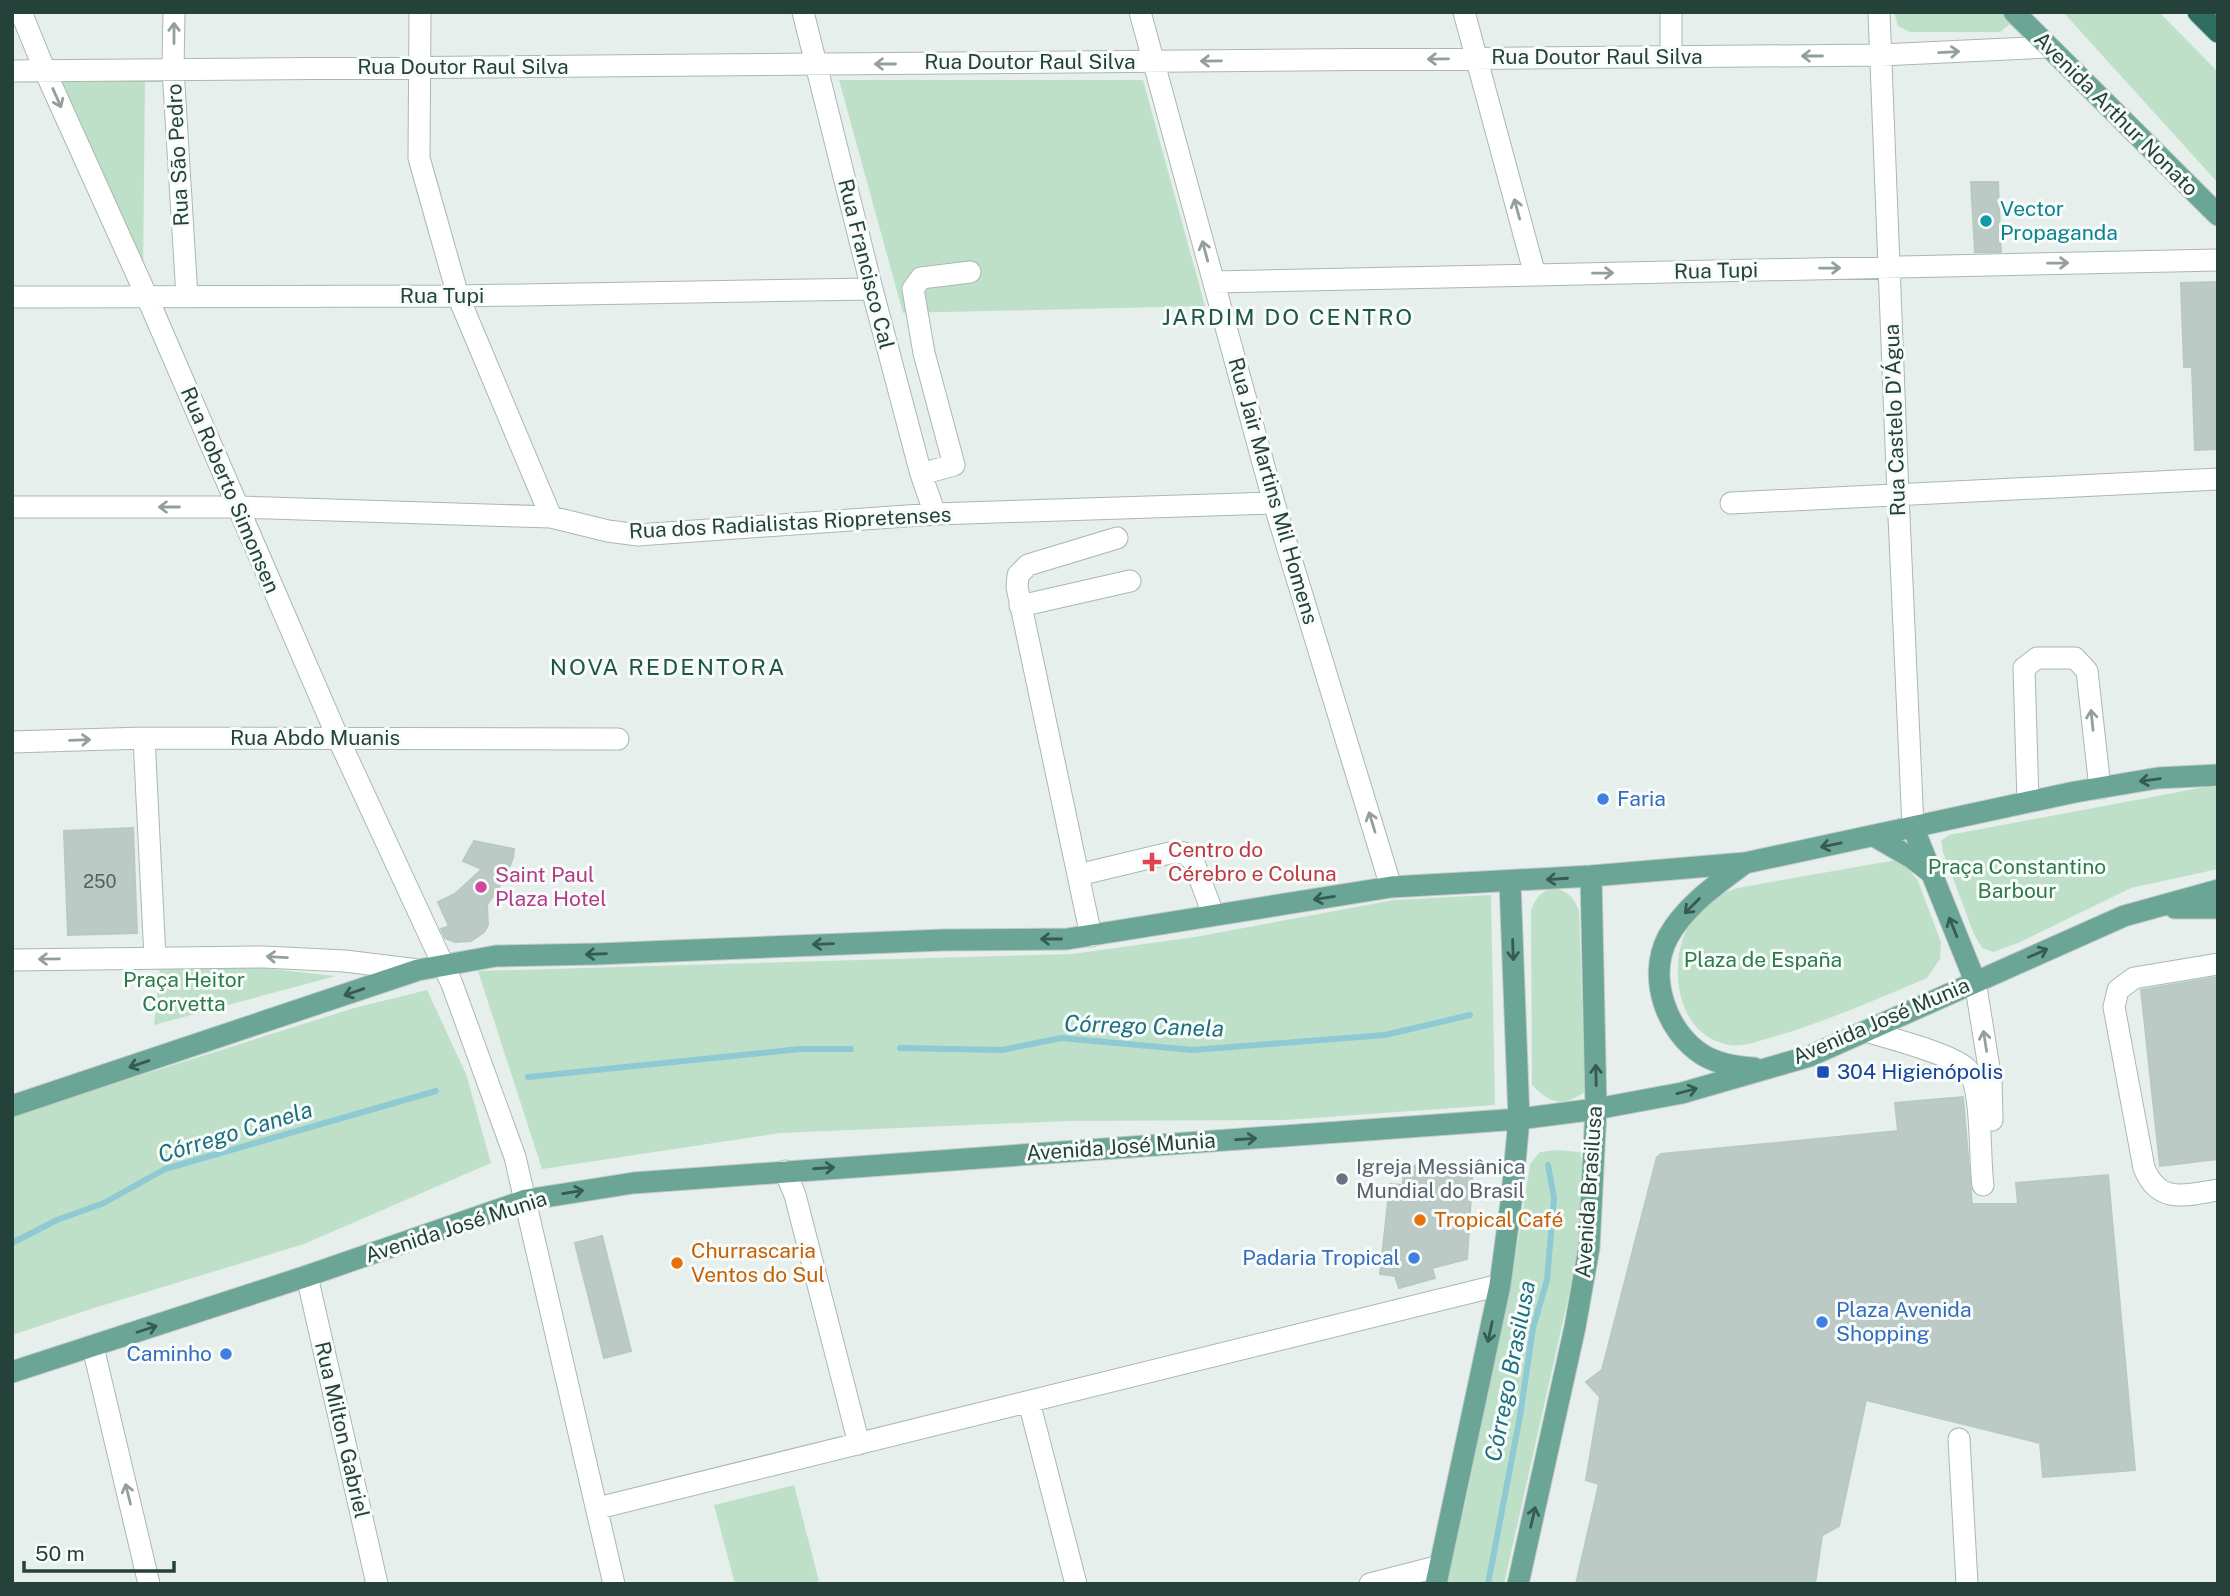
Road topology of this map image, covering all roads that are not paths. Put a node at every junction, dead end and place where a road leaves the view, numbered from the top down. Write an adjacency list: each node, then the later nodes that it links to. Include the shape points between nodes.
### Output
1 (21, 12): 19 (street, Rua Roberto Simonsen)
2 (174, 12): 17 (street, Rua São Pedro, one-way to 2)
3 (420, 12): 16 (street)
4 (803, 12): 15 (street, Rua Francisco Cal)
5 (1140, 12): 14 (street, Rua Jair Martins Mil Homens)
6 (1464, 12): 13 (street)
7 (1671, 12): 12 (street)
8 (1879, 12): 11 (street, Rua Castelo D'Água)
9 (2014, 12): 10 (main road, Avenida Arthur Nonato)
10 (2048, 47): 11 (street, Rua Doutor Raul Silva, one-way to 10); 20 (main road, Avenida Arthur Nonato)
11 (1881, 55): 12 (street, Rua Doutor Raul Silva, one-way to 12); 22 (street, Rua Castelo D'Água)
12 (1671, 57): 13 (street, Rua Doutor Raul Silva)
13 (1476, 58): 14 (street, Rua Doutor Raul Silva, one-way to 14); 24 (street, one-way to 13)
14 (1153, 61): 15 (street, Rua Doutor Raul Silva, one-way to 15); 25 (street, Rua Jair Martins Mil Homens, one-way to 14)
15 (817, 64): 16 (street, Rua Doutor Raul Silva); 26 (street, Rua Francisco Cal)
16 (419, 68): 17 (street, Rua Doutor Raul Silva); 27 (street, via 419,158)
17 (173, 69): 19 (street, Rua Doutor Raul Silva); 30 (street, Rua São Pedro)
18 (12, 71): 19 (street, Rua Doutor Raul Silva)
19 (45, 71): 29 (street, Rua Roberto Simonsen, one-way to 29)
20 (2218, 215)
21 (2218, 260): 22 (street, Rua Tupi, one-way to 21)
22 (1889, 267): 24 (street, Rua Tupi, one-way to 22); 33 (street, Rua Castelo D'Água)
23 (970, 272): 31 (street, via 921,278 912,289 954,465)
24 (1535, 275): 25 (street, Rua Tupi)
25 (1214, 282): 34 (street, Rua Jair Martins Mil Homens)
26 (872, 289): 27 (street, Rua Tupi); 31 (street, Rua Francisco Cal)
27 (458, 296): 30 (street, Rua Tupi); 39 (street)
28 (12, 297): 29 (street, Rua Tupi)
29 (147, 297): 30 (street, Rua Tupi); 37 (street, Rua Roberto Simonsen)
30 (187, 297)
31 (921, 474): 38 (street, Rua Francisco Cal)
32 (2218, 479): 33 (street)
33 (1898, 495): 35 (street); 50 (street, Rua Castelo D'Água)
34 (1275, 503): 38 (street, Rua dos Radialistas Riopretenses); 57 (street, Rua Jair Martins Mil Homens, one-way to 34)
35 (1731, 503)
36 (12, 507): 37 (street, Rua dos Radialistas Riopretenses, one-way to 36)
37 (237, 507): 39 (street, Rua dos Radialistas Riopretenses); 44 (street, Rua Roberto Simonsen)
38 (935, 514): 39 (street, Rua dos Radialistas Riopretenses, via 639,535)
39 (551, 517)
40 (1117, 538): 42 (street, via 1028,565 1018,575)
41 (1130, 581): 42 (street)
42 (1020, 606): 54 (street)
43 (144, 738): 44 (street, Rua Abdo Muanis); 46 (street, Rua Abdo Muanis, one-way to 43); 63 (street)
44 (338, 738): 45 (street, Rua Abdo Muanis); 66 (street, Rua Roberto Simonsen)
45 (618, 739)
46 (12, 742)
47 (2218, 775): 48 (main road, one-way to 48, via 2158,778)
48 (2100, 788): 49 (main road); 49 (street, one-way to 49, via 2087,671 2075,658 2037,658 2024,668)
49 (2028, 802): 50 (main road)
50 (1913, 827): 51 (main road); 53 (main road)
51 (1874, 836): 52 (main road, one-way to 52); 53 (main road)
52 (1745, 863): 55 (main road); 70 (main road, one-way to 70, via 1703,895 1670,934 1660,962 1661,997 1675,1029 1704,1056 1728,1065)
53 (1931, 873): 68 (main road, one-way to 53)
54 (1078, 875): 61 (street, via 1184,853 1193,860); 62 (street)
55 (1591, 876): 56 (main road, one-way to 56); 72 (main road, Avenida Brasilusa, one-way to 55)
56 (1510, 882): 57 (main road); 73 (main road, one-way to 73)
57 (1391, 887): 61 (main road, one-way to 61)
58 (2218, 890): 59 (main road, Avenida José Munia)
59 (2152, 908): 60 (main road); 68 (main road, Avenida José Munia, one-way to 59)
60 (2218, 908)
61 (1213, 915): 62 (main road)
62 (1091, 936): 66 (main road, one-way to 66, via 496,956)
63 (155, 958): 64 (street, one-way to 64); 67 (street, one-way to 63, via 264,957)
64 (12, 960)
65 (2218, 964): 75 (street, via 2134,978 2118,990 2114,1007 2148,1177 2169,1195)
66 (443, 965): 67 (main road); 76 (street, Rua Roberto Simonsen, via 515,1157)
67 (418, 970): 71 (main road, one-way to 71)
68 (1975, 981): 69 (main road, Avenida José Munia); 69 (street, one-way to 68, via 1938,1053 1966,1068 1975,1083 1990,1183 1991,1080)
69 (1866, 1031): 70 (main road, Avenida José Munia)
70 (1766, 1069): 72 (main road, Avenida José Munia, one-way to 70, via 1682,1093)
71 (12, 1107)
72 (1596, 1110): 73 (main road, Avenida José Munia); 91 (main road, Avenida Brasilusa, one-way to 72, via 1589,1248)
73 (1519, 1119): 74 (main road, Avenida José Munia, one-way to 73); 78 (main road)
74 (785, 1171): 76 (main road, Avenida José Munia, one-way to 74, via 633,1183); 83 (street)
75 (2218, 1190)
76 (526, 1199): 77 (main road, Avenida José Munia); 84 (street, Rua Roberto Simonsen)
77 (307, 1276): 79 (main road, Avenida José Munia, one-way to 77); 87 (street, Rua Milton Gabriel)
78 (1500, 1285): 81 (street); 85 (main road, one-way to 85)
79 (93, 1347): 80 (main road, Avenida José Munia); 86 (street, one-way to 79)
80 (12, 1372)
81 (1029, 1402): 83 (street); 89 (street)
82 (1959, 1438): 92 (street)
83 (859, 1444): 84 (street)
84 (598, 1508): 88 (street, Rua Roberto Simonsen)
85 (1438, 1575): 90 (street)
86 (149, 1584)
87 (377, 1584)
88 (614, 1584)
89 (1076, 1584)
90 (1370, 1584)
91 (1518, 1584)
92 (1967, 1584)

